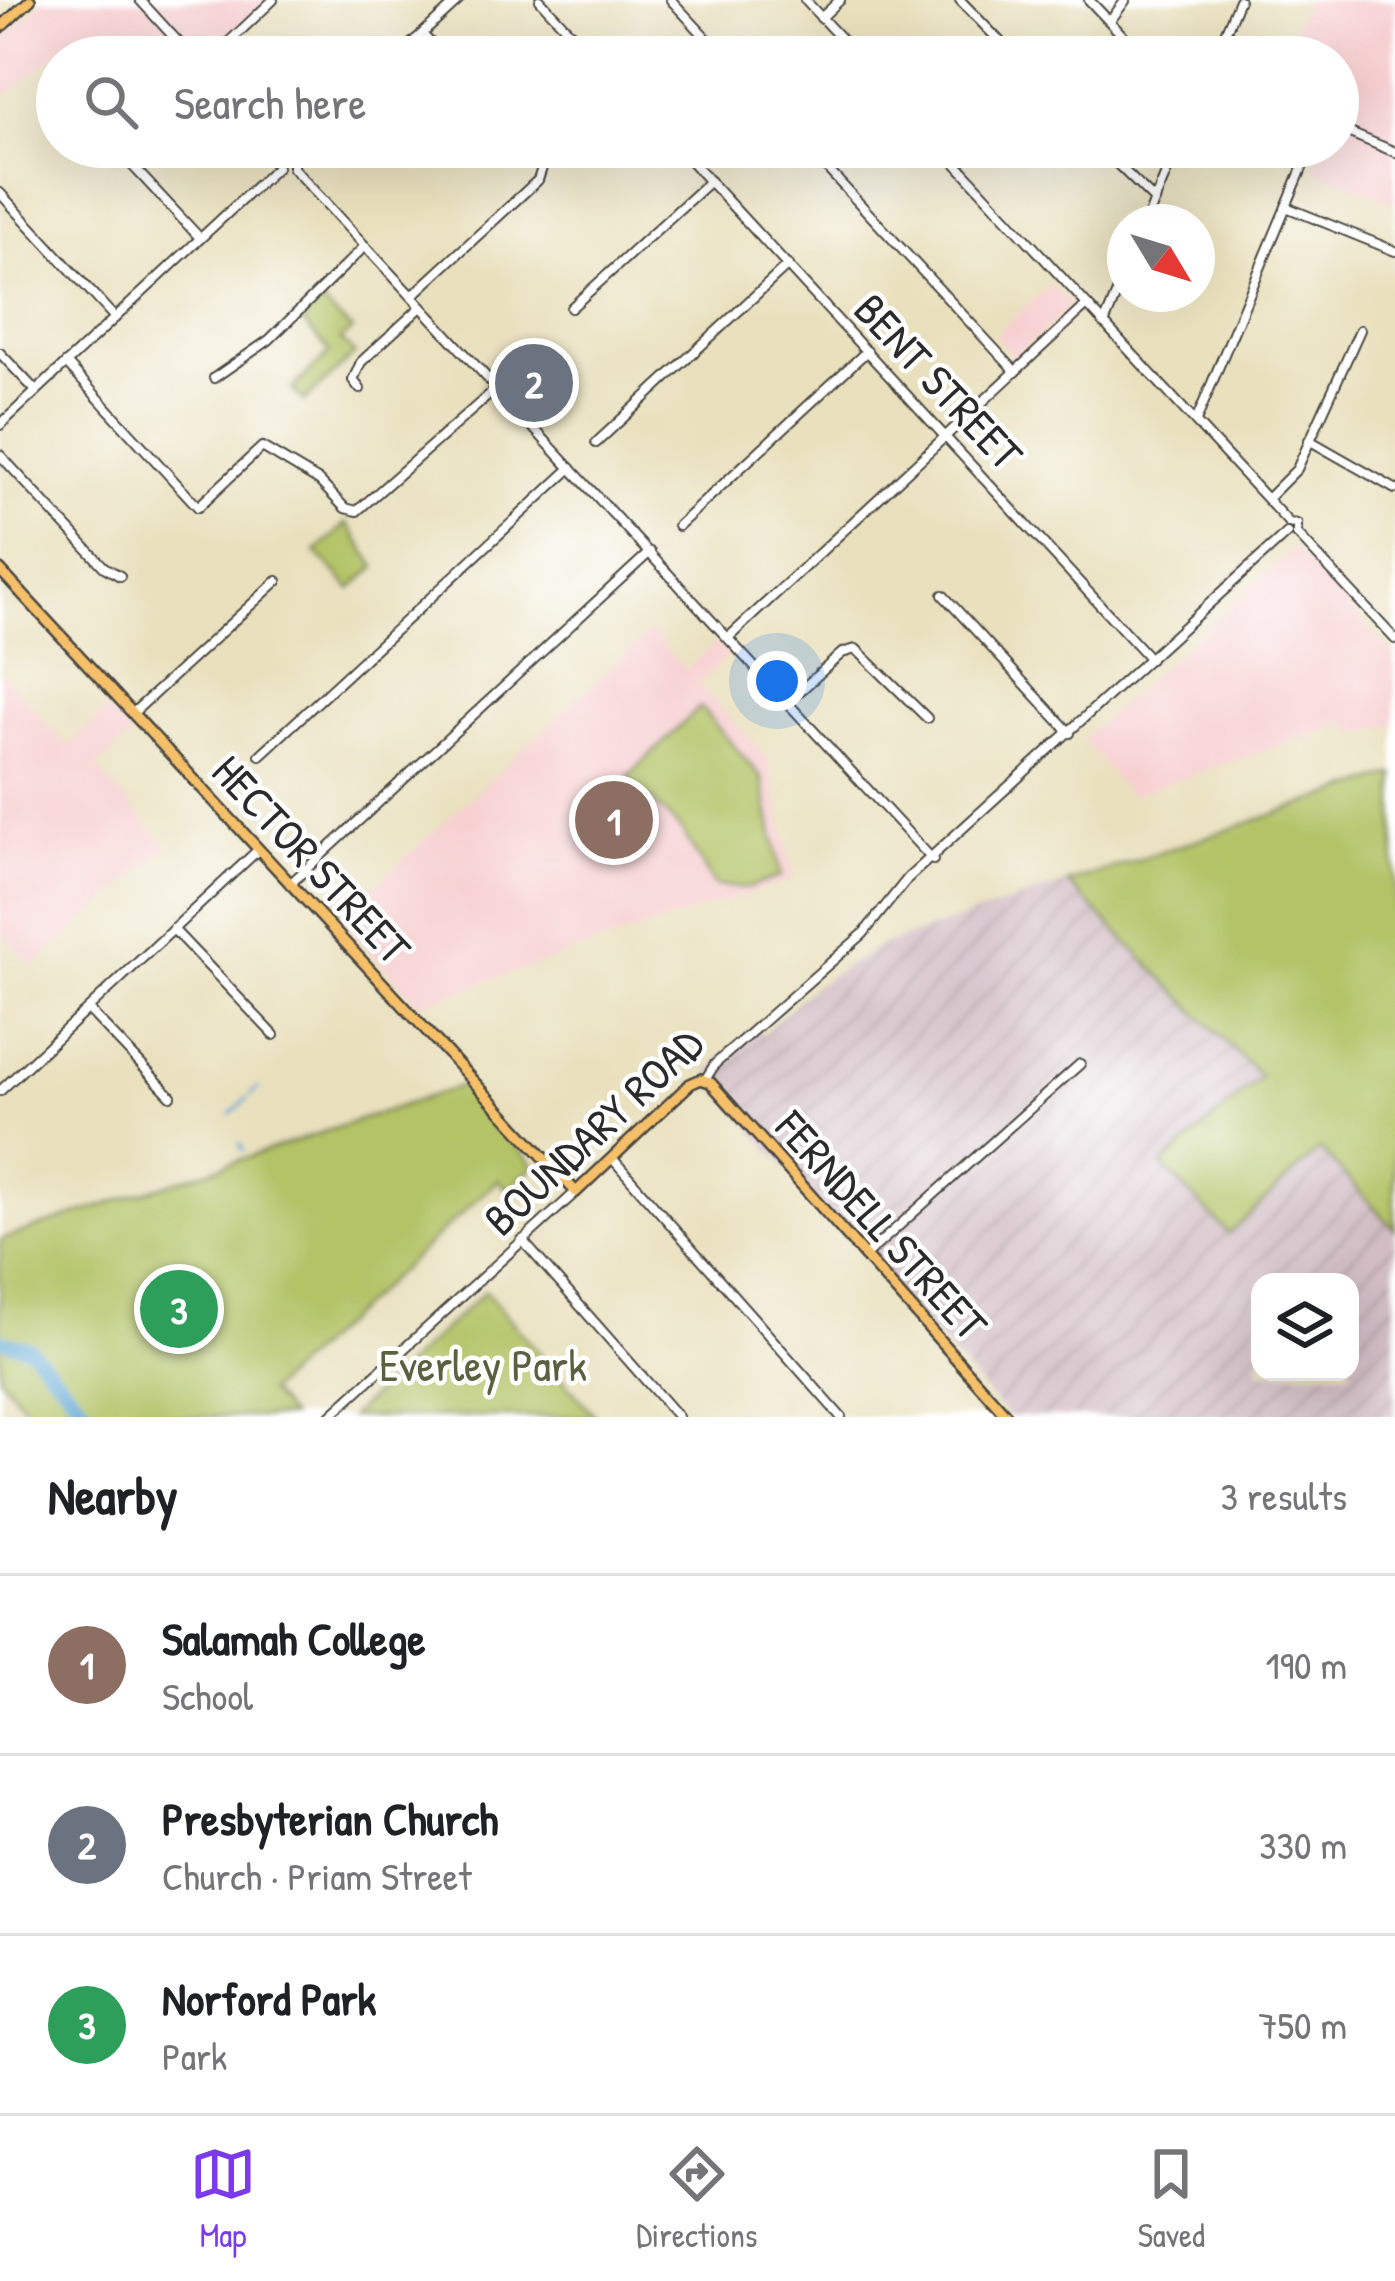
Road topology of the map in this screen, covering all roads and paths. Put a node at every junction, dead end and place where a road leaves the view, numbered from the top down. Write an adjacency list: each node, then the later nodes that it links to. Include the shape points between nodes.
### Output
1 (30, 0): 15 (main road)
2 (140, 0): 17 (street)
3 (273, 0): 18 (street)
4 (459, 0): 16 (street)
5 (540, 0): 19 (street)
6 (671, 0): 20 (street)
7 (805, 0): 13 (street)
8 (840, 0): 13 (street)
9 (961, 0): 22 (street)
10 (1089, 0): 14 (street)
11 (1239, 0): 24 (street)
12 (1125, 1): 14 (street)
13 (821, 18): 21 (street)
14 (1110, 21): 23 (street)
15 (0, 28)
16 (422, 34)
17 (173, 36)
18 (235, 36)
19 (573, 36)
20 (704, 36)
21 (838, 36)
22 (995, 36)
23 (1124, 36)
24 (1224, 36)
25 (1359, 137): 26 (street)
26 (1395, 152)
27 (135, 168): 42 (street)
28 (277, 168): 42 (street)
29 (294, 168): 43 (street)
30 (542, 168): 46 (street)
31 (698, 168): 37 (street, BENT STREET)
32 (827, 168): 57 (street)
33 (960, 168): 47 (street)
34 (1121, 168): 39 (street)
35 (1169, 168): 39 (street)
36 (1302, 168): 41 (street)
37 (710, 181): 45 (street, BENT STREET); 49 (street)
38 (0, 193): 51 (street)
39 (1155, 201): 40 (street)
40 (1154, 204)
41 (1286, 207): 44 (street); 62 (street)
42 (201, 238): 51 (street)
43 (366, 245): 46 (street); 58 (street, via 269,340)
44 (1395, 251)
45 (788, 266): 54 (street, BENT STREET); 66 (street)
46 (412, 296): 48 (street)
47 (1087, 305): 52 (street); 57 (street)
48 (421, 307): 59 (street); 60 (street, via 357,366)
49 (571, 308)
50 (1109, 312): 52 (street)
51 (115, 318): 56 (street)
52 (1104, 324): 62 (street)
53 (1360, 329): 65 (street)
54 (867, 351): 64 (street, BENT STREET); 71 (street)
55 (0, 352): 61 (street)
56 (66, 363): 59 (street, via 198,507 262,447 357,511); 61 (street)
57 (1016, 372): 64 (street)
58 (214, 378)
59 (497, 388): 68 (street)
60 (360, 389)
61 (36, 391): 63 (street)
62 (1196, 422): 70 (street)
63 (0, 425)
64 (946, 438): 78 (street); 80 (street, BENT STREET)
65 (1309, 440): 69 (street); 70 (street, via 1297,469)
66 (596, 443)
67 (0, 454): 75 (street)
68 (571, 468): 73 (street); 85 (street)
69 (1395, 489)
70 (1267, 499): 72 (street)
71 (678, 526)
72 (1291, 530): 79 (street); 80 (street, BOUNDARY ROAD)
73 (650, 551): 78 (street); 88 (street)
74 (0, 570): 82 (main road, HECTOR STREET)
75 (119, 576)
76 (277, 581): 82 (street)
77 (943, 595): 84 (street)
78 (729, 638): 81 (street)
79 (1395, 639)
80 (1150, 659): 84 (street, BOUNDARY ROAD)
81 (788, 702): 83 (street, via 856,649); 87 (street)
82 (133, 713): 86 (main road, HECTOR STREET)
83 (927, 718)
84 (1070, 733): 87 (street, BOUNDARY ROAD)
85 (260, 755)
86 (258, 850): 88 (main road, HECTOR STREET); 89 (street)
87 (933, 860): 93 (street, BOUNDARY ROAD)
88 (290, 884): 97 (main road, HECTOR STREET)
89 (173, 929): 90 (street); 91 (street)
90 (89, 1010): 94 (street); 95 (street)
91 (274, 1035)
92 (1080, 1064): 99 (street)
93 (706, 1080): 96 (main road, BOUNDARY ROAD, via 690,1084); 99 (main road, FERNDELL STREET)
94 (0, 1091)
95 (171, 1096)
96 (612, 1159): 97 (main road, BOUNDARY ROAD); 102 (street)
97 (576, 1192): 98 (street, BOUNDARY ROAD)
98 (522, 1240): 100 (street, BOUNDARY ROAD); 101 (street)
99 (865, 1256): 103 (main road, FERNDELL STREET)
100 (329, 1417)
101 (678, 1417)
102 (841, 1417)
103 (1008, 1417)

